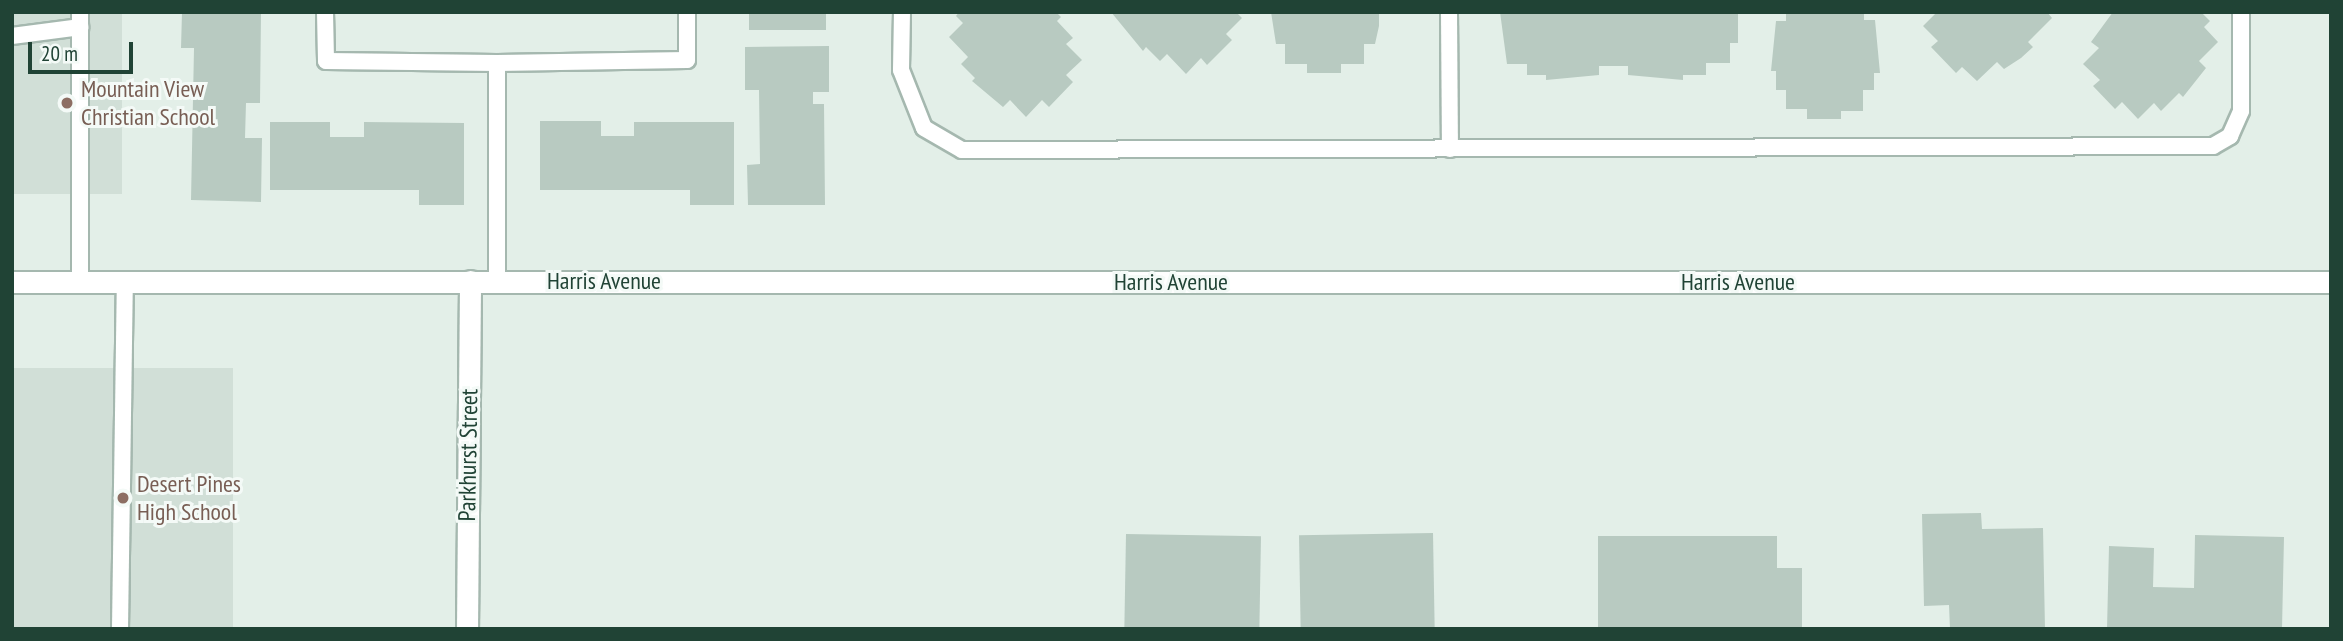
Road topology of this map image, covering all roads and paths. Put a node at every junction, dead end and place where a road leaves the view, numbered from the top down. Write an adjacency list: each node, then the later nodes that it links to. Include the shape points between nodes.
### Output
1 (325, 12): 8 (lane, via 326,61)
2 (687, 12): 8 (lane, via 687,60)
3 (902, 12): 9 (lane, via 901,70 924,128 962,150)
4 (1449, 12): 9 (lane)
5 (2241, 12): 9 (lane, via 2241,111 2230,136 2213,146)
6 (80, 20): 7 (lane); 13 (lane)
7 (12, 36)
8 (497, 63): 11 (lane)
9 (1450, 149)
10 (470, 281): 11 (street, Harris Avenue); 14 (street, Harris Avenue); 17 (street, Parkhurst Street)
11 (497, 281): 15 (street, Harris Avenue)
12 (12, 282): 13 (street, Harris Avenue)
13 (80, 282): 14 (street, Harris Avenue)
14 (125, 282): 16 (lane)
15 (2331, 282)
16 (120, 629)
17 (467, 629)

